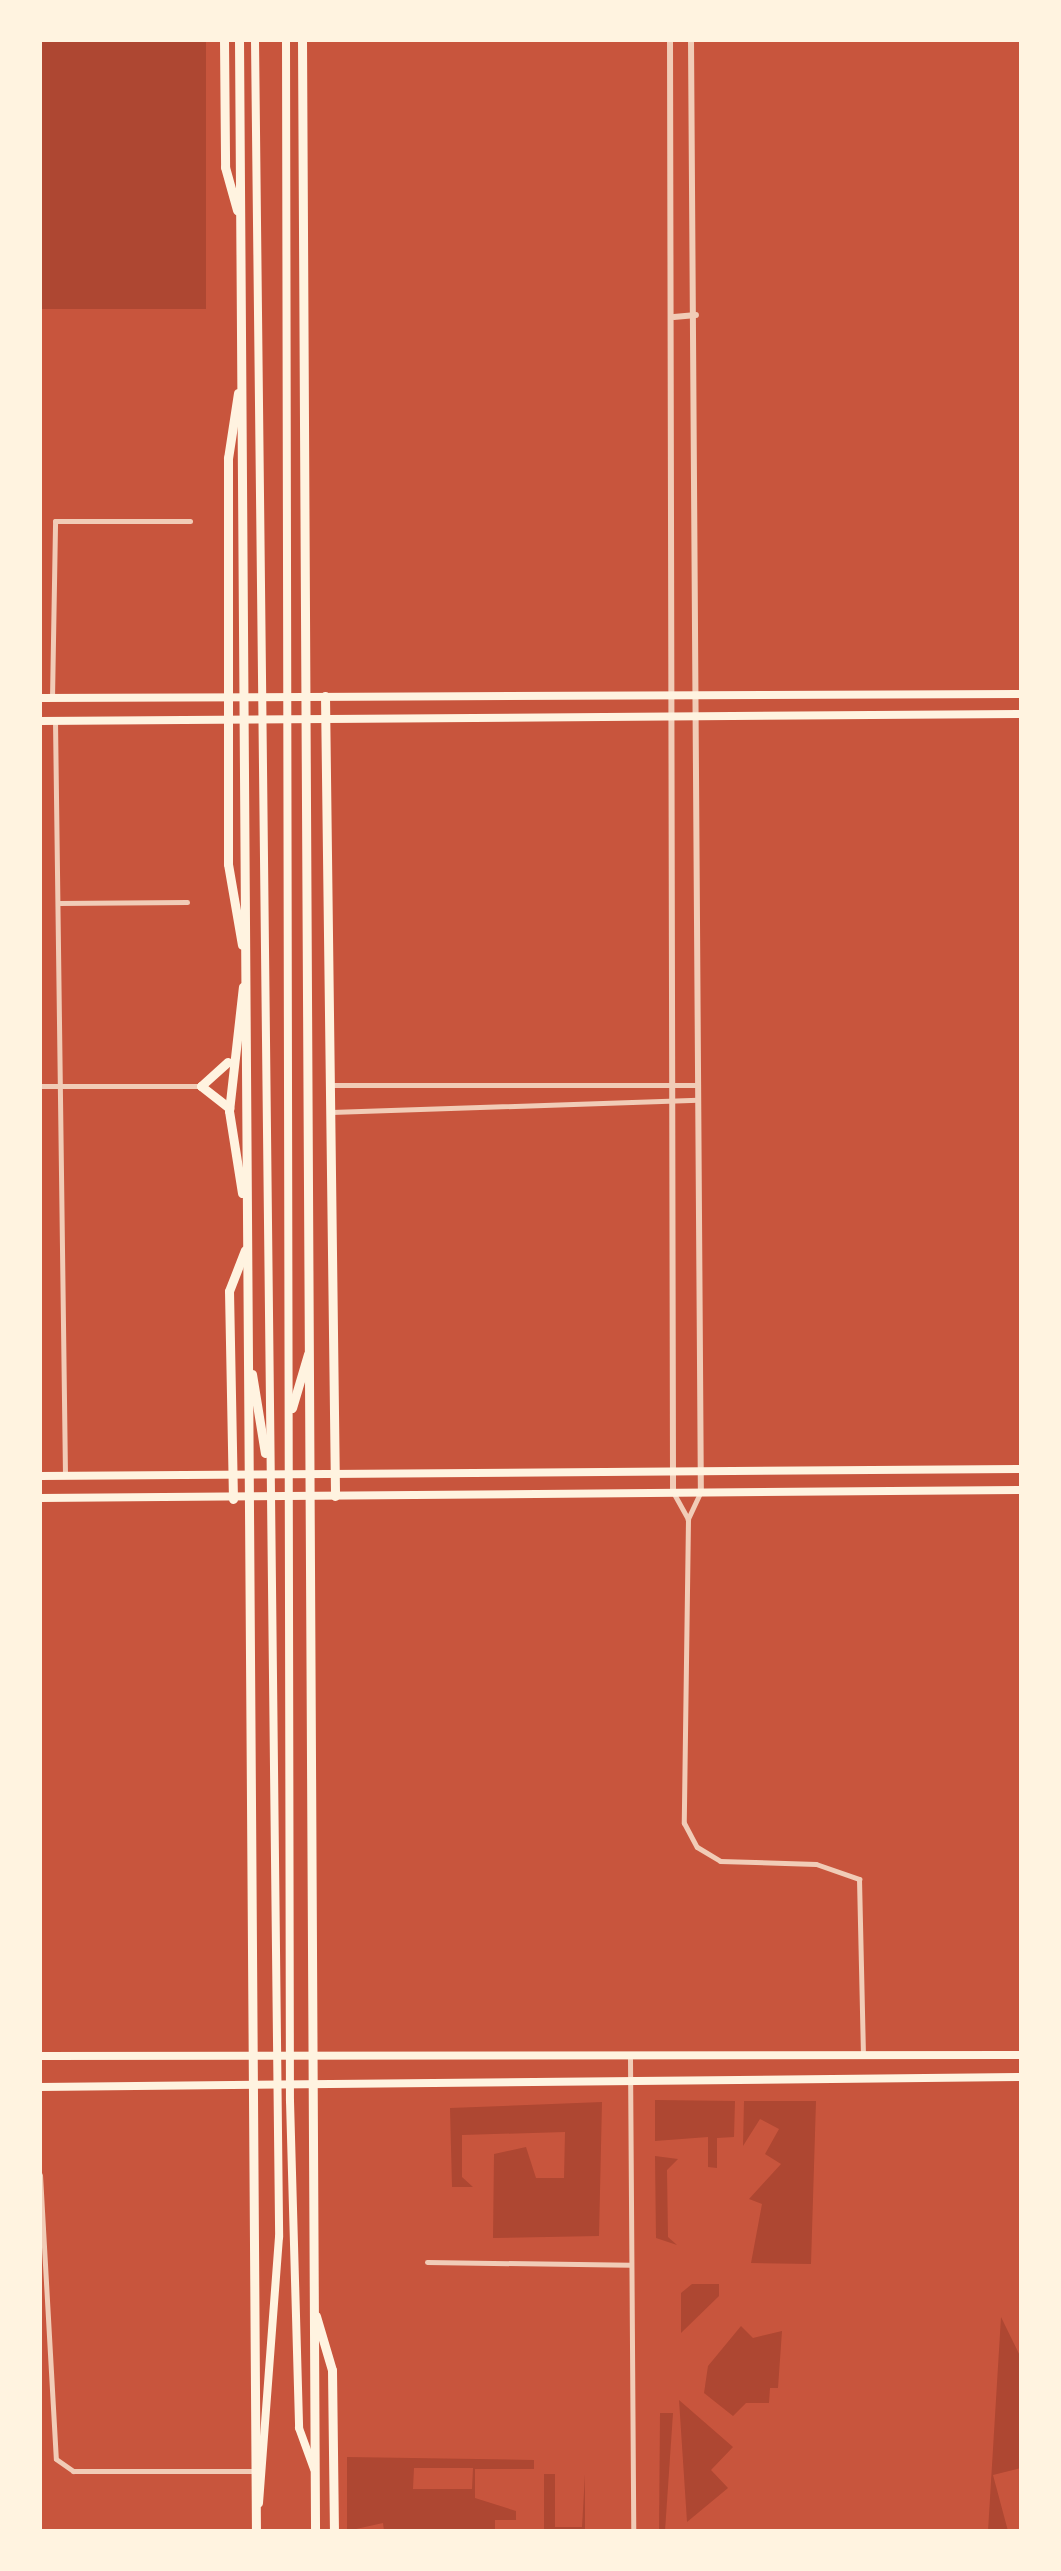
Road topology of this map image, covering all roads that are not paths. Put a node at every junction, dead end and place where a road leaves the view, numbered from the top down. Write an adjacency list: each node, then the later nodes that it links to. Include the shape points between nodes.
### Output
1 (224, 40): 8 (main road, via 225,168)
2 (238, 40): 8 (main road)
3 (254, 40): 47 (main road, via 261,1007 272,1317)
4 (286, 40): 46 (main road)
5 (302, 40): 44 (main road, via 309,369 300,668)
6 (670, 40): 10 (street)
7 (691, 40): 9 (street)
8 (240, 217): 11 (main road)
9 (696, 315): 10 (street); 14 (street)
10 (674, 317): 13 (street)
11 (242, 376): 17 (main road, via 228,458); 29 (main road)
12 (190, 520): 19 (street, via 55,522)
13 (673, 694): 14 (main road); 16 (main road); 20 (street)
14 (697, 694): 15 (main road); 21 (street)
15 (1021, 694)
16 (322, 696): 17 (main road); 23 (main road)
17 (234, 697): 19 (main road); 26 (main road)
18 (40, 698): 19 (main road)
19 (52, 698)
20 (674, 714): 21 (main road); 23 (main road); 37 (street)
21 (697, 714): 22 (main road); 33 (street)
22 (1021, 714)
23 (322, 720): 26 (main road); 32 (main road)
24 (40, 721): 25 (main road)
25 (55, 721): 26 (main road); 28 (street)
26 (234, 722): 29 (main road, via 230,896)
27 (187, 902): 28 (street)
28 (58, 903): 35 (street)
29 (246, 958): 30 (main road)
30 (246, 980): 31 (main road); 42 (main road)
31 (230, 1060): 36 (main road); 40 (main road)
32 (328, 1084): 37 (street, via 362,1092); 41 (main road)
33 (698, 1085): 37 (street); 38 (street)
34 (40, 1086): 35 (street)
35 (61, 1086): 36 (street); 54 (street)
36 (201, 1086): 40 (main road)
37 (673, 1086): 39 (street)
38 (698, 1100): 39 (street); 49 (street)
39 (673, 1101): 41 (street); 48 (street)
40 (230, 1110): 42 (main road)
41 (328, 1113): 51 (main road)
42 (246, 1208): 43 (main road)
43 (246, 1247): 45 (main road); 52 (main road, via 230,1291)
44 (311, 1343): 46 (main road); 62 (main road)
45 (247, 1347): 47 (main road); 63 (main road)
46 (292, 1408): 81 (main road, via 290,2101 299,2428)
47 (266, 1453): 83 (main road, via 280,2315)
48 (674, 1469): 49 (main road); 51 (main road); 56 (street)
49 (700, 1469): 50 (main road); 57 (street)
50 (1021, 1469)
51 (329, 1473): 52 (main road); 58 (main road)
52 (238, 1474): 54 (main road); 60 (main road)
53 (40, 1476): 54 (main road)
54 (65, 1476)
55 (1021, 1490): 57 (main road)
56 (673, 1492): 57 (main road); 58 (main road); 61 (street)
57 (700, 1492): 61 (street)
58 (335, 1496): 60 (main road)
59 (40, 1498): 60 (main road)
60 (236, 1498)
61 (688, 1519): 66 (street, via 684,1823 697,1848 720,1861 816,1864 859,1879)
62 (310, 2054): 63 (main road); 68 (main road); 75 (main road)
63 (262, 2055): 65 (main road); 74 (main road)
64 (1021, 2055): 66 (main road)
65 (40, 2056)
66 (862, 2056): 67 (main road)
67 (785, 2058): 69 (main road); 70 (main road)
68 (412, 2059): 69 (main road); 73 (main road)
69 (630, 2059): 71 (street)
70 (784, 2075): 71 (main road); 72 (main road)
71 (630, 2077): 73 (main road); 79 (street)
72 (1021, 2077)
73 (412, 2083): 75 (main road)
74 (262, 2086): 75 (main road); 76 (main road); 82 (main road)
75 (310, 2086): 80 (main road)
76 (40, 2087)
77 (40, 2176): 82 (street, via 56,2459 72,2470)
78 (427, 2262): 79 (street)
79 (630, 2265): 87 (street)
80 (313, 2308): 81 (main road); 86 (main road, via 332,2370)
81 (314, 2468): 85 (main road)
82 (254, 2472): 83 (main road)
83 (256, 2513): 84 (main road)
84 (256, 2531)
85 (315, 2531)
86 (334, 2531)
87 (632, 2531)

